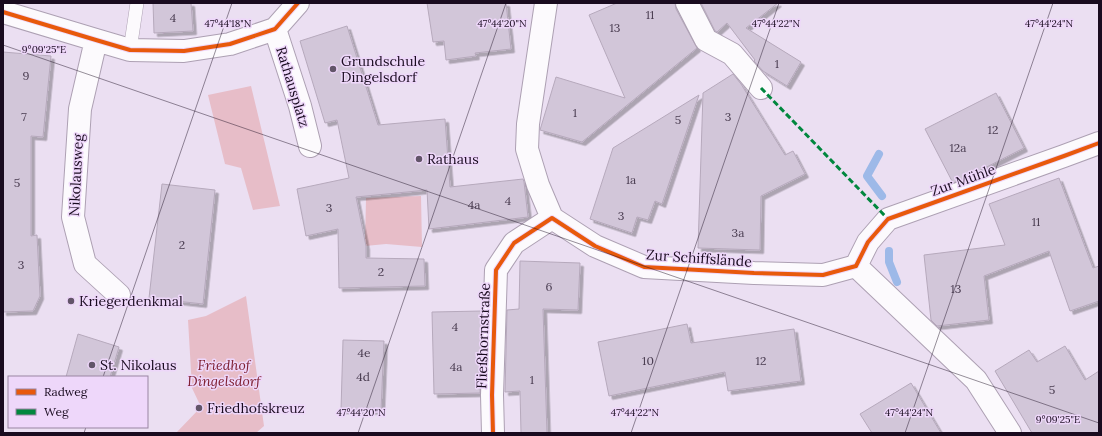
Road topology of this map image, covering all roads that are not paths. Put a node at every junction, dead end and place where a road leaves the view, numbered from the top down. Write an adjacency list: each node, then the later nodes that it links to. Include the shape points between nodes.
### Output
1 (137, 3): 8 (lane)
2 (298, 3): 6 (street)
3 (546, 3): 12 (street, via 528,124 527,149)
4 (687, 3): 9 (street, via 706,40 732,54)
5 (3, 12): 7 (street)
6 (275, 29): 8 (street, via 230,44 184,51); 11 (street, Rathausplatz)
7 (96, 40): 8 (street); 14 (street, Nikolausweg, via 80,109 73,218 85,264)
8 (130, 50)
9 (761, 88)
10 (1099, 143): 13 (street, Zur Mühle, via 888,219 868,242)
11 (310, 146)
12 (552, 218): 13 (street, Zur Schiffslände, via 595,246 644,267 823,275); 15 (street, Fließhornstraße, via 514,243 496,270)
13 (856, 266): 16 (street, via 976,380)
14 (119, 295)
15 (493, 433)
16 (1010, 433)

